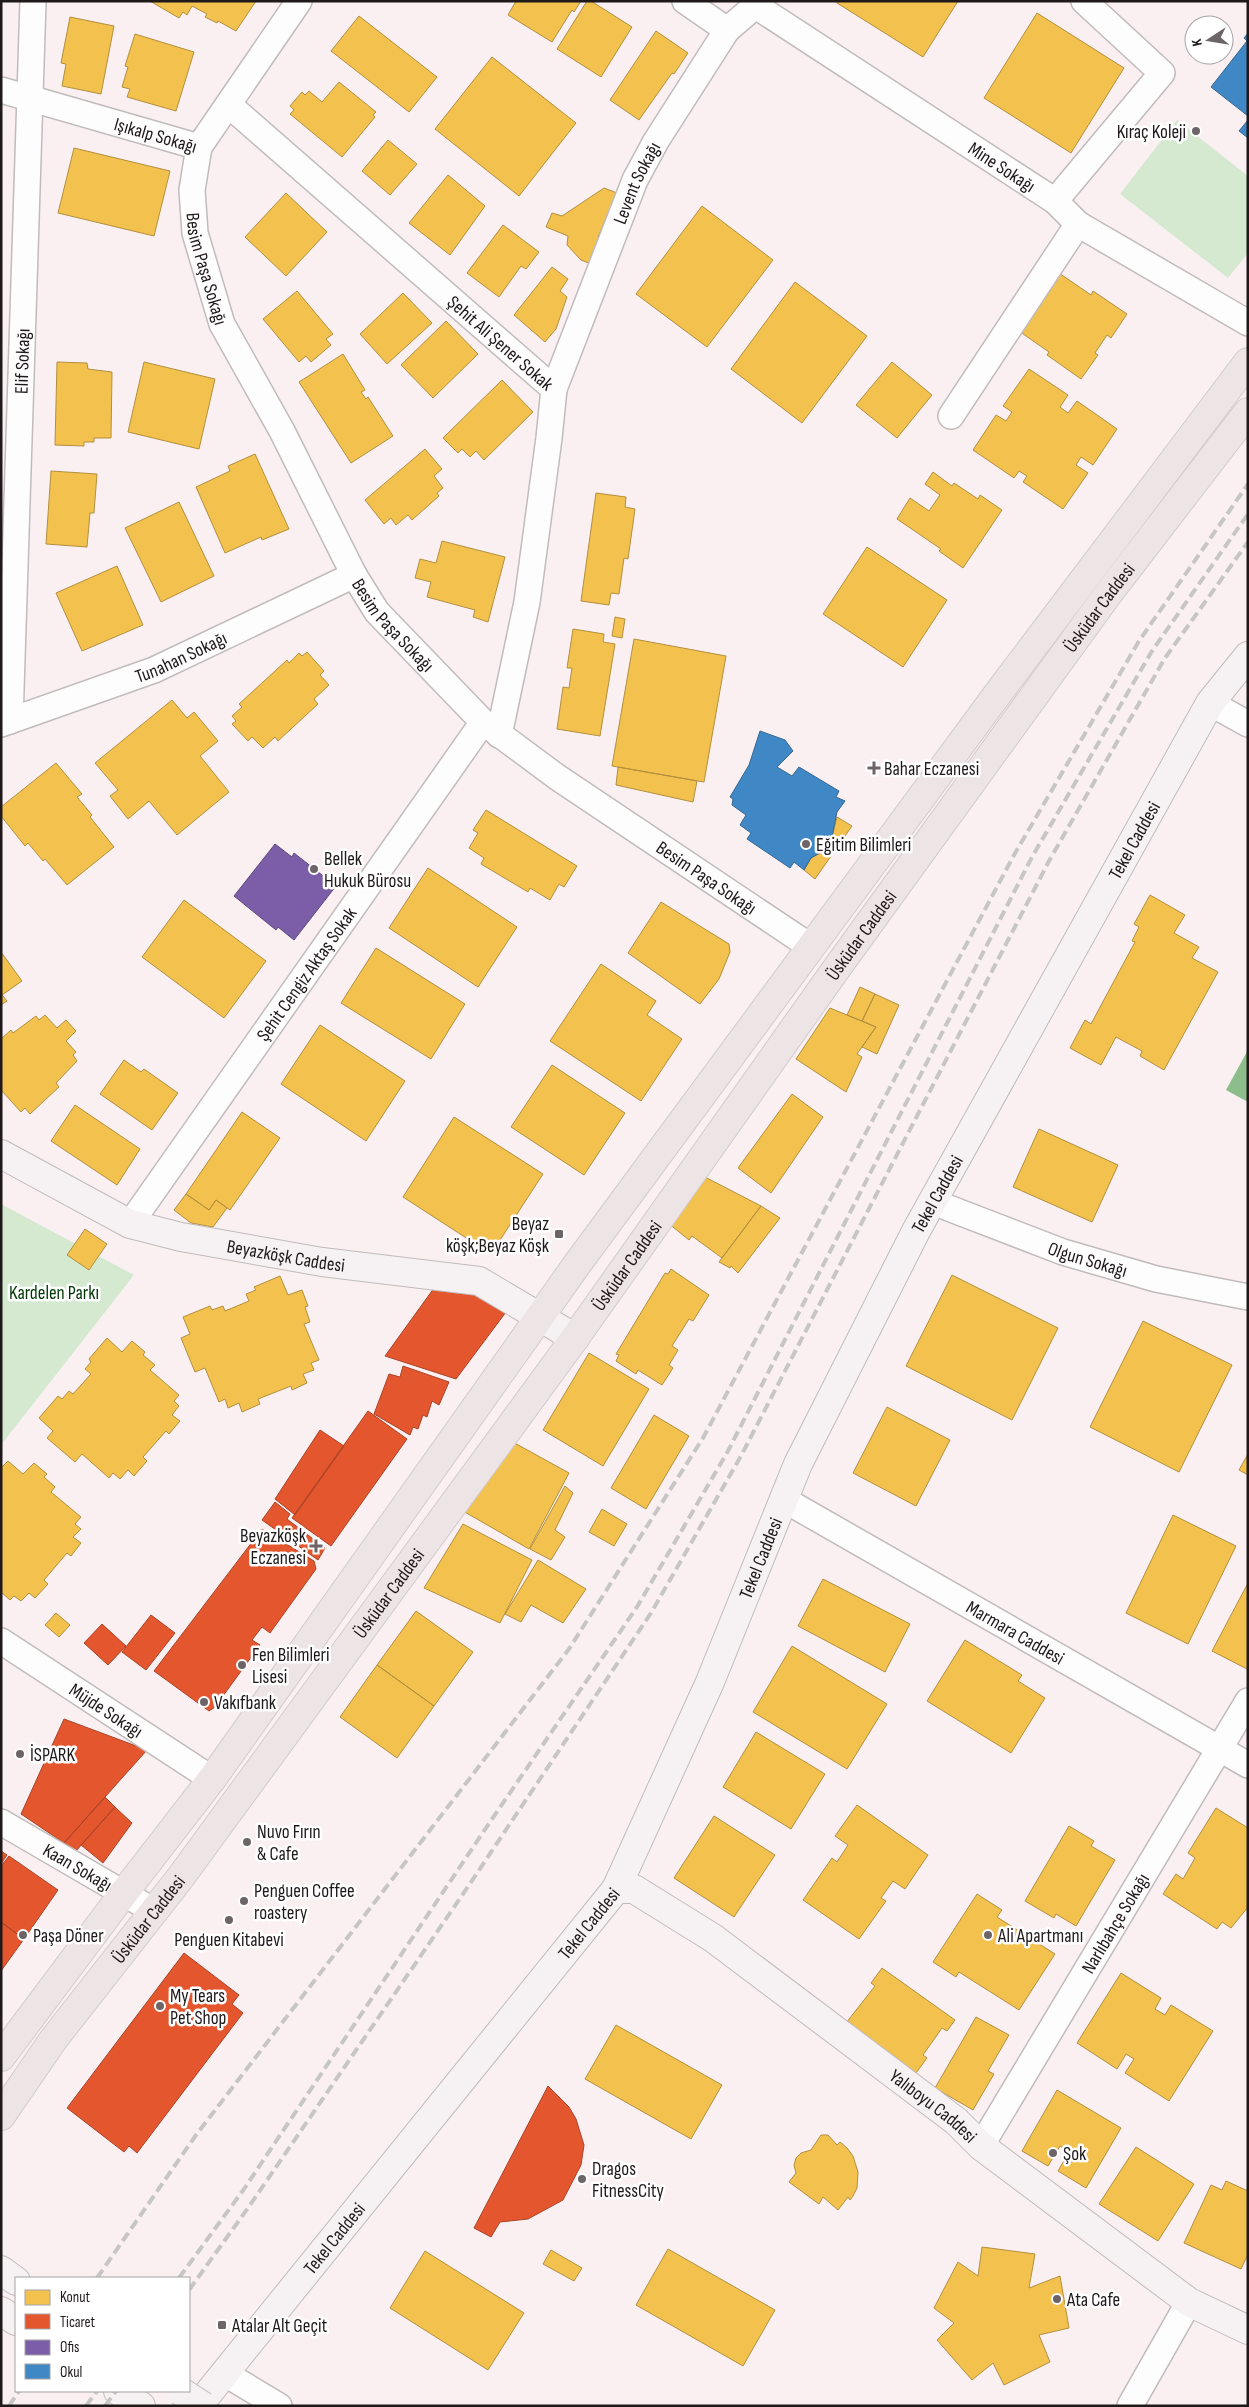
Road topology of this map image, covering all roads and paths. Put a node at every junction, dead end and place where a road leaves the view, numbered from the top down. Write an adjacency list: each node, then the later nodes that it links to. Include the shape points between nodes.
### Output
1 (33, 1): 8 (street, Elif Sokağı)
2 (299, 1): 9 (street, Işıkalp Sokağı)
3 (685, 1): 6 (street)
4 (1084, 1): 11 (street, via 1162,74)
5 (759, 4): 6 (street, Levent Sokağı); 11 (street, Mine Sokağı)
6 (727, 30): 15 (street, Levent Sokağı, via 634,180)
7 (1, 90): 8 (street, Işıkalp Sokağı)
8 (30, 98): 10 (street, Işıkalp Sokağı); 18 (street, Elif Sokağı)
9 (229, 105): 10 (street, Işıkalp Sokağı); 15 (street, Şehit Ali Şener Sokak)
10 (199, 147): 19 (street, Besim Paşa Sokağı, via 192,190 195,233 222,324 282,431)
11 (1055, 202): 12 (street, Mine Sokağı)
12 (1078, 224): 13 (street, Mine Sokağı); 17 (street)
13 (1248, 323)
14 (1248, 362): 25 (main road, Üsküdar Caddesi)
15 (554, 388): 24 (street, Şehit Ali Şener Sokak, via 527,602)
16 (1248, 412): 26 (main road, Üsküdar Caddesi, via 1108,594)
17 (951, 416)
18 (10, 430): 22 (street, Elif Sokağı)
19 (354, 575): 22 (street, Tunahan Sokağı, via 154,670); 24 (street, Besim Paşa Sokağı, via 377,612)
20 (1248, 656): 21 (street, Tekel Caddesi)
21 (1210, 703): 23 (street); 28 (street, Tekel Caddesi)
22 (6, 722)
23 (1248, 724)
24 (491, 729): 25 (street, Besim Paşa Sokağı, via 557,777); 29 (street, Şehit Cengiz Aktaş Sokak)
25 (811, 946): 26 (main road); 31 (main road, Üsküdar Caddesi)
26 (838, 965): 32 (main road, Üsküdar Caddesi)
27 (1, 1154): 29 (street, Beyazköşk Caddesi)
28 (933, 1202): 30 (street, Olgun Sokağı, via 1063,1252 1156,1279); 33 (street, Tekel Caddesi, via 798,1464)
29 (130, 1224): 31 (street, Beyazköşk Caddesi, via 182,1237 322,1262 479,1281)
30 (1248, 1297)
31 (539, 1316): 32 (street, Beyazköşk Caddesi); 38 (main road, Üsküdar Caddesi)
32 (574, 1338): 42 (main road, Üsküdar Caddesi)
33 (784, 1499): 36 (street, Marmara Caddesi); 40 (street, Tekel Caddesi, via 710,1682)
34 (1, 1641): 38 (street, Müjde Sokağı)
35 (1248, 1701): 36 (street, Narlıbahçe Sokağı)
36 (1220, 1750): 37 (street, Marmara Caddesi); 45 (street, Narlıbahçe Sokağı)
37 (1248, 1765)
38 (212, 1779): 41 (main road, Üsküdar Caddesi)
39 (1, 1822): 41 (street, Kaan Sokağı)
40 (616, 1889): 45 (street, Yalıboyu Caddesi, via 634,1890 713,1938 956,2121); 52 (street, Tekel Caddesi)
41 (123, 1894): 42 (street, Kaan Sokağı); 43 (main road, Üsküdar Caddesi)
42 (154, 1911): 44 (main road, Üsküdar Caddesi, via 53,2040)
43 (1, 2057)
44 (1, 2116)
45 (981, 2146): 48 (street, Yalıboyu Caddesi)
46 (1, 2270): 47 (street)
47 (15, 2280)
48 (1189, 2302): 51 (street, Yalıboyu Caddesi); 59 (street)
49 (1, 2310): 50 (street)
50 (15, 2320)
51 (1248, 2330)
52 (224, 2373): 56 (street, Tekel Caddesi); 58 (street)
53 (120, 2392): 55 (street)
54 (182, 2392): 57 (street, bridge)
55 (141, 2406)
56 (198, 2406)
57 (203, 2406)
58 (279, 2406)
59 (1130, 2406)

